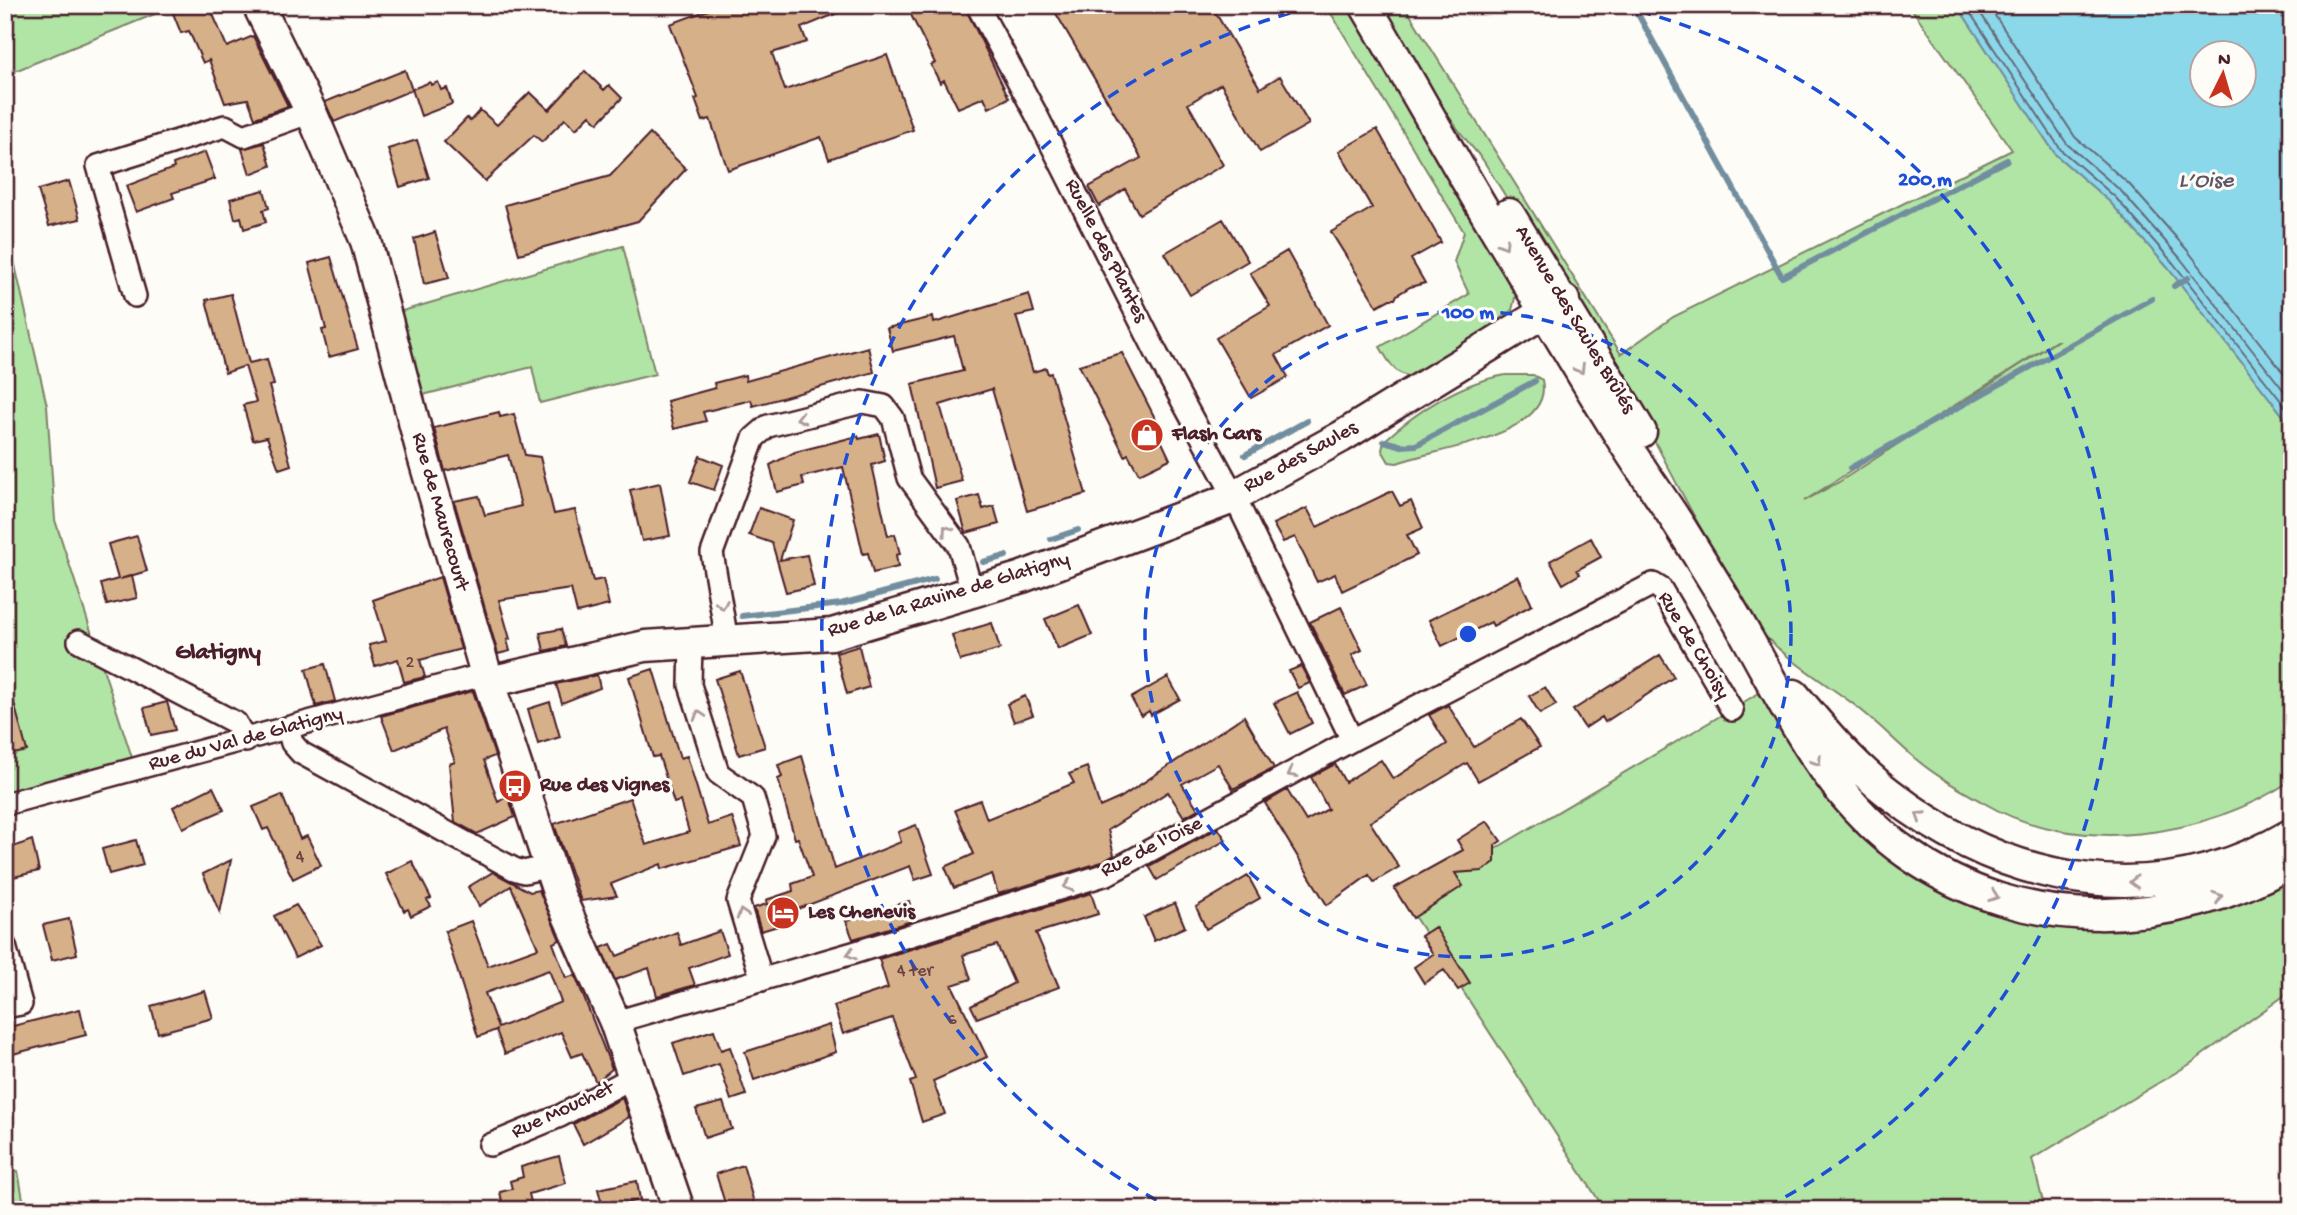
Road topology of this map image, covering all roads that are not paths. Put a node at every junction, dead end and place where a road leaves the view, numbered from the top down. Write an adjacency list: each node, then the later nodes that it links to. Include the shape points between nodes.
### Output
1 (258, 5): 4 (main road, Rue de Maurecourt)
2 (977, 5): 7 (street, Ruelle des Plantes)
3 (1365, 5): 6 (main road, Avenue des Saules Brûlés)
4 (311, 112): 5 (street, via 244,136 225,126 98,166); 14 (main road, Rue de Maurecourt, via 373,264 422,456)
5 (135, 296)
6 (1554, 305): 7 (main road, Rue des Saules, via 1341,438); 10 (main road, Avenue des Saules Brûlés, via 1628,448)
7 (1234, 496): 9 (main road, Rue de la Ravine de Glatigny); 17 (street, Rue des Saules)
8 (1653, 584): 15 (street, Rue de Choisy, via 1661,589); 17 (street, Rue de l'Oise)
9 (972, 592): 12 (main road, Rue de la Ravine de Glatigny, via 832,634); 12 (street, one-way to 12, via 959,546 909,478 893,418 884,405 863,402 768,426 754,438 712,553)
10 (1747, 638): 20 (main road, one-way to 10, via 2244,858 2171,878 2103,881 2027,867 1955,836 1889,793 1850,758); 21 (main road, one-way to 21, via 1810,750 1845,799 1909,855 1968,887 2040,909 2129,915 2216,897)
11 (79, 641): 18 (street, via 236,723)
12 (727, 641): 13 (main road, Rue de la Ravine de Glatigny)
13 (691, 642): 14 (main road, Rue de la Ravine de Glatigny, via 645,646); 24 (street, one-way to 13, via 738,901 764,836 753,798 718,773 690,685)
14 (488, 678): 16 (street, Rue du Val de Glatigny); 22 (main road, Rue de Maurecourt)
15 (1732, 710)
16 (288, 729): 18 (street, Rue du Val de Glatigny); 22 (street, via 301,753 514,869 524,872)
17 (1352, 740): 24 (street, Rue de l'Oise, one-way to 24, via 1107,874)
18 (246, 741): 19 (street, Rue du Val de Glatigny)
19 (5, 804)
20 (2292, 834)
21 (2292, 861)
22 (550, 866): 26 (main road, Rue de Maurecourt)
23 (5, 946): 25 (street, via 21,1004)
24 (762, 980): 26 (street, Rue de l'Oise)
25 (5, 1007)
26 (615, 1022): 27 (main road, Rue de Maurecourt)
27 (635, 1076): 28 (street, Rue Mouchet, via 559,1116); 29 (main road, Rue de Maurecourt)
28 (490, 1144)
29 (679, 1210)

